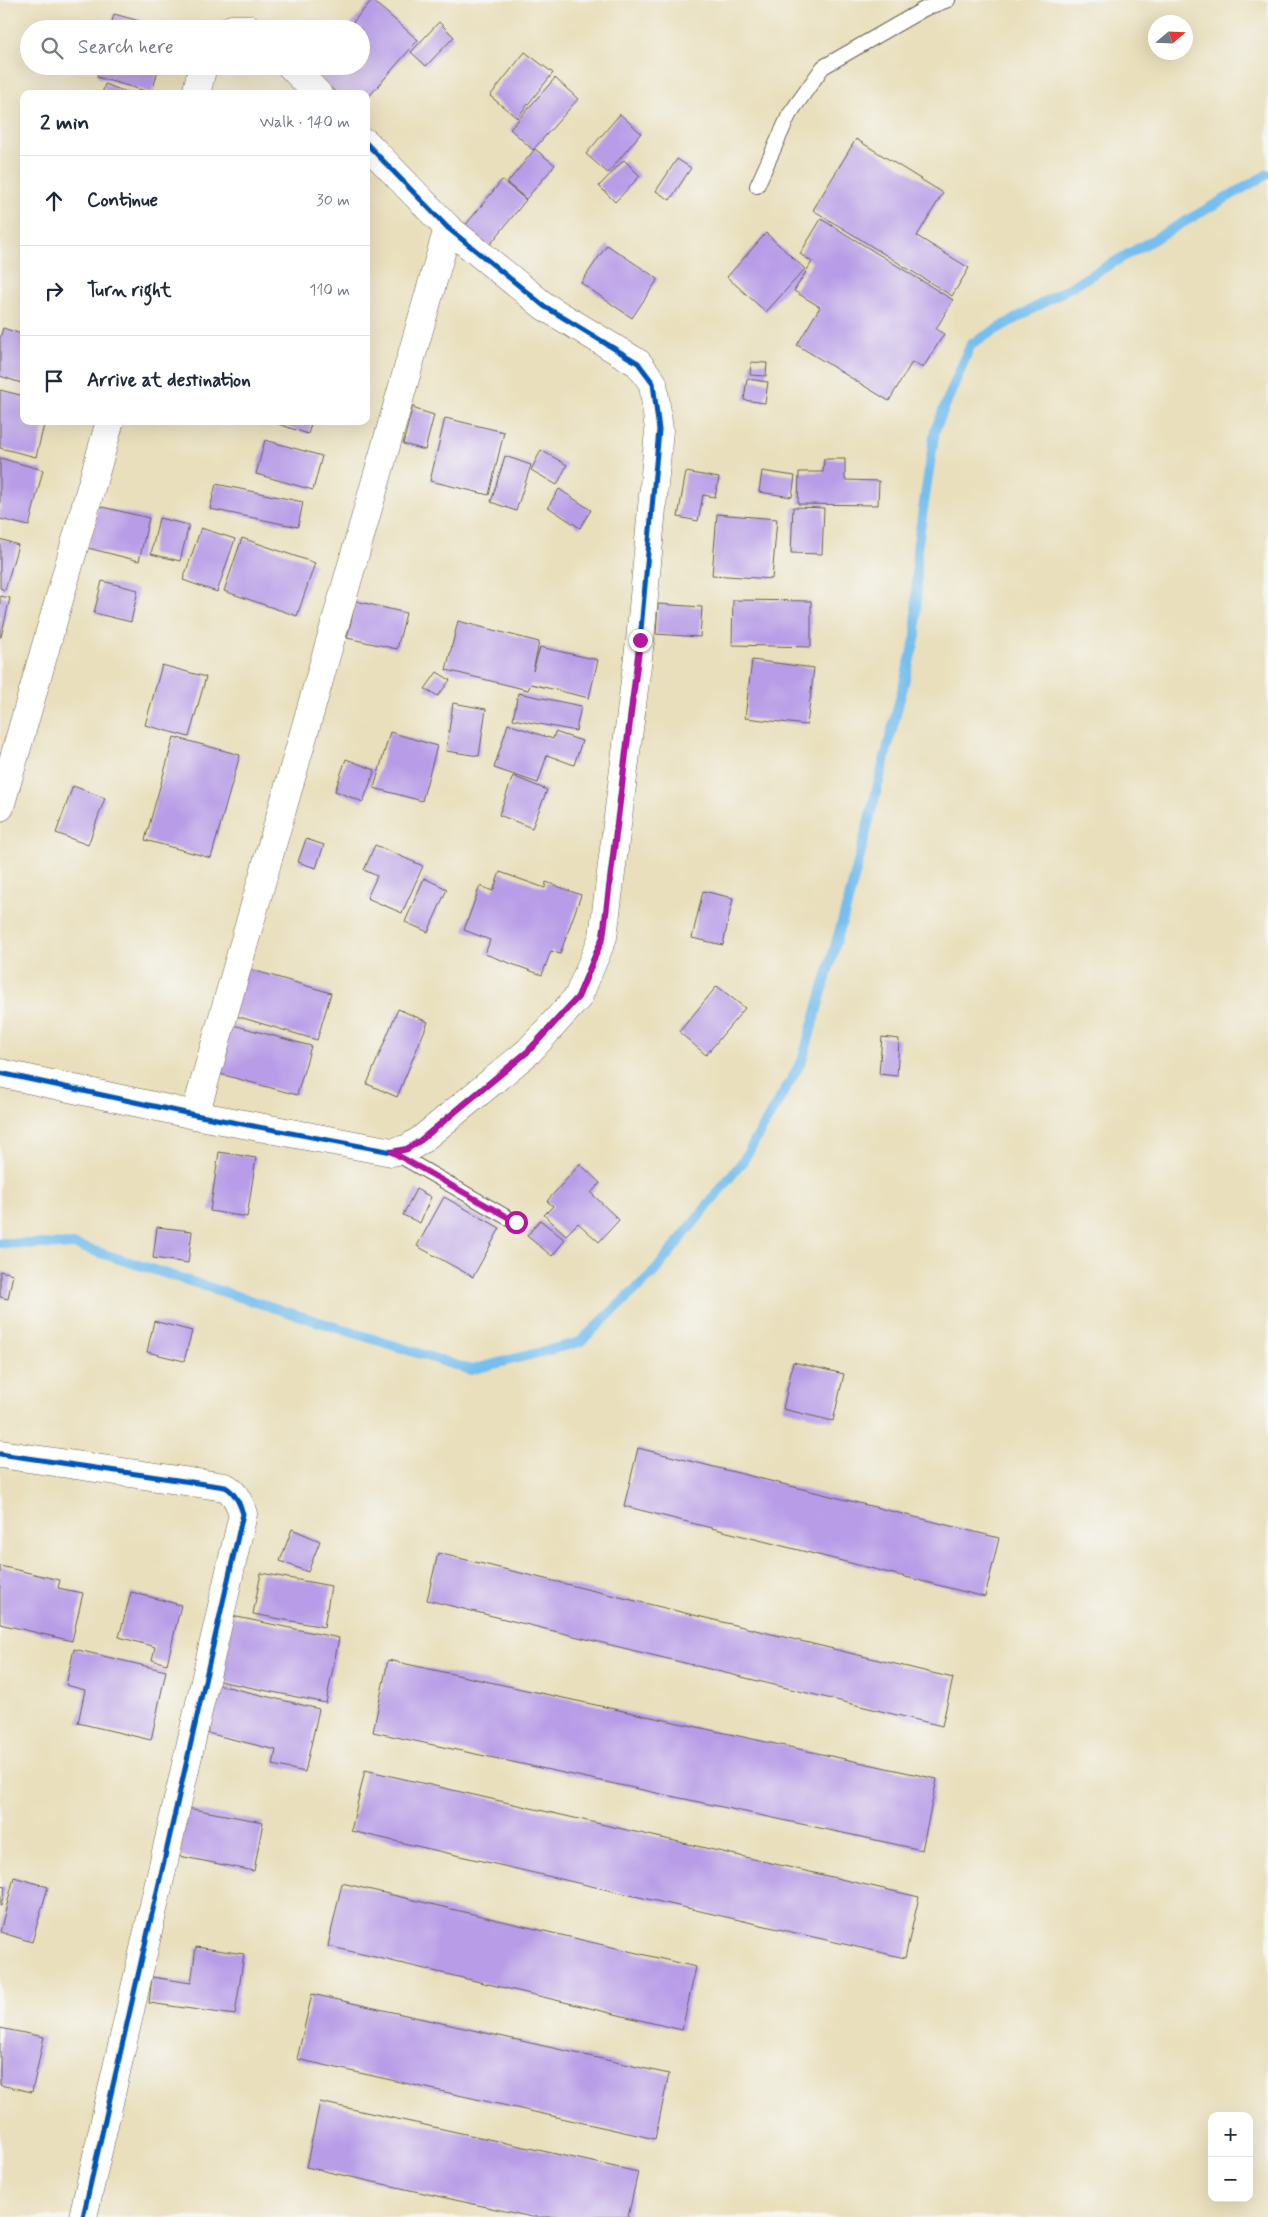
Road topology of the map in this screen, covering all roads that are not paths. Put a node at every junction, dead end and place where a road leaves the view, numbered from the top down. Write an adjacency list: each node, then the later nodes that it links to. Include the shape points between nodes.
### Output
1 (948, 0): 7 (lane, via 924,10 823,67 789,115)
2 (201, 75): 4 (street)
3 (300, 75): 5 (street)
4 (197, 90)
5 (314, 90)
6 (370, 147): 8 (street)
7 (757, 186)
8 (448, 228): 12 (street); 13 (street, via 544,306 638,363 653,383 659,430 640,640 603,937 578,997 528,1051 421,1140 407,1149)
9 (109, 425): 10 (street)
10 (0, 807)
11 (0, 1073): 12 (street)
12 (195, 1115): 13 (street)
13 (392, 1152): 14 (lane)
14 (516, 1222)
15 (0, 1454): 16 (street, via 225,1487 240,1503 243,1514)
16 (83, 2217)

